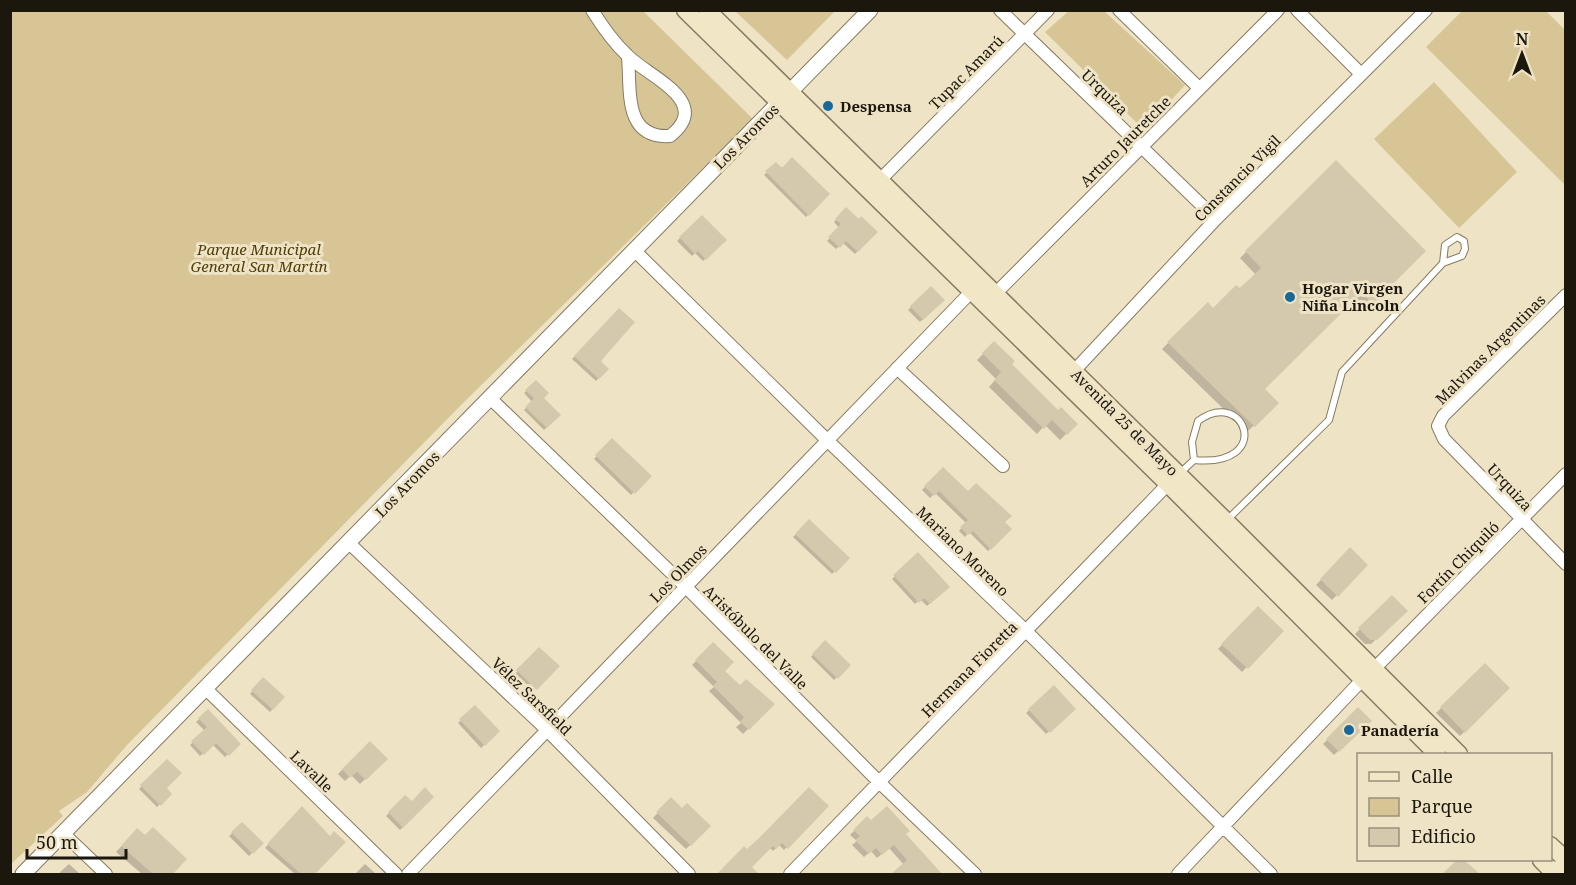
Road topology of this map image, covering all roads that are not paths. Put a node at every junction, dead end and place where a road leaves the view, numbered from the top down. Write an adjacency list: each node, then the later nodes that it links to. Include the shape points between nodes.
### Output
1 (592, 10): 12 (street)
2 (685, 10): 15 (main road)
3 (707, 10): 15 (main road)
4 (870, 10): 15 (street, Los Aromos)
5 (1000, 10): 11 (street, Urquiza)
6 (1047, 10): 11 (street, Tupac Amarú)
7 (1119, 10): 14 (street)
8 (1278, 10): 14 (street, Arturo Jauretche)
9 (1297, 10): 13 (street)
10 (1426, 10): 13 (street, Constancio Vigil)
11 (1024, 35): 16 (street, Urquiza); 17 (street, Tupac Amarú)
12 (628, 57): 12 (street, via 633,117 640,129 657,137 670,136 683,123 685,110 679,98)
13 (1361, 75): 18 (street, Constancio Vigil)
14 (1199, 88): 16 (street, Arturo Jauretche)
15 (784, 98): 17 (main road, Avenida 25 de Mayo); 19 (street, Los Aromos); 21 (main road, Avenida 25 de Mayo)
16 (1139, 147): 18 (street, Urquiza); 23 (street, Arturo Jauretche)
17 (880, 180): 21 (main road, Avenida 25 de Mayo)
18 (1216, 219): 25 (street, Constancio Vigil)
19 (634, 250): 26 (street, Los Aromos); 28 (street, Mariano Moreno)
20 (1443, 263): 20 (lane, via 1462,256 1466,249 1464,240 1457,237 1445,245); 34 (lane, via 1342,372 1329,420)
21 (976, 287): 23 (main road, Avenida 25 de Mayo); 24 (street, Los Olmos)
22 (1566, 295): 27 (street, Malvinas Argentinas, via 1443,416)
23 (989, 300): 25 (main road, Avenida 25 de Mayo); 32 (main road, Avenida 25 de Mayo)
24 (897, 368): 28 (street, Los Olmos); 30 (street)
25 (1074, 371): 32 (main road, Avenida 25 de Mayo)
26 (489, 397): 35 (street, Los Aromos); 37 (street, Aristóbulo del Valle)
27 (1438, 426): 33 (street, Urquiza, via 1444,439)
28 (826, 440): 37 (street, Los Olmos); 38 (street, Mariano Moreno)
29 (1194, 460): 29 (lane, via 1222,461 1242,448 1240,422 1231,413 1214,412 1198,422 1192,442); 32 (lane)
30 (1003, 466)
31 (1566, 474): 33 (street, Fortín Chiquiló)
32 (1174, 479): 34 (main road, Avenida 25 de Mayo); 38 (street, Hermana Fioretta); 39 (main road, Avenida 25 de Mayo)
33 (1521, 520): 36 (street, Urquiza); 39 (street, Fortín Chiquiló)
34 (1226, 521): 39 (main road, Avenida 25 de Mayo)
35 (350, 544): 40 (street, Los Aromos); 41 (street, Vélez Sarsfield)
36 (1566, 564)
37 (686, 587): 41 (street, Los Olmos); 44 (street, Aristóbulo del Valle)
38 (1027, 632): 44 (street, Hermana Fioretta); 45 (street, Mariano Moreno)
39 (1368, 675): 42 (main road, Avenida 25 de Mayo); 43 (main road, Avenida 25 de Mayo); 45 (street, Fortín Chiquiló)
40 (206, 689): 46 (street, Los Aromos); 52 (street, Lavalle)
41 (546, 729): 53 (street, Los Olmos); 54 (street, Vélez Sarsfield)
42 (1436, 753)
43 (1457, 753)
44 (879, 782): 55 (street, Hermana Fioretta); 56 (street, Aristóbulo del Valle)
45 (1223, 827): 57 (street, Fortín Chiquiló); 58 (street, Mariano Moreno)
46 (64, 834): 50 (street, Los Aromos); 51 (street)
47 (1552, 846): 49 (main road)
48 (1542, 861): 59 (main road)
49 (1566, 865)
50 (23, 874)
51 (106, 874)
52 (396, 874)
53 (408, 874)
54 (689, 874)
55 (790, 874)
56 (975, 874)
57 (1178, 874)
58 (1271, 874)
59 (1566, 874)

